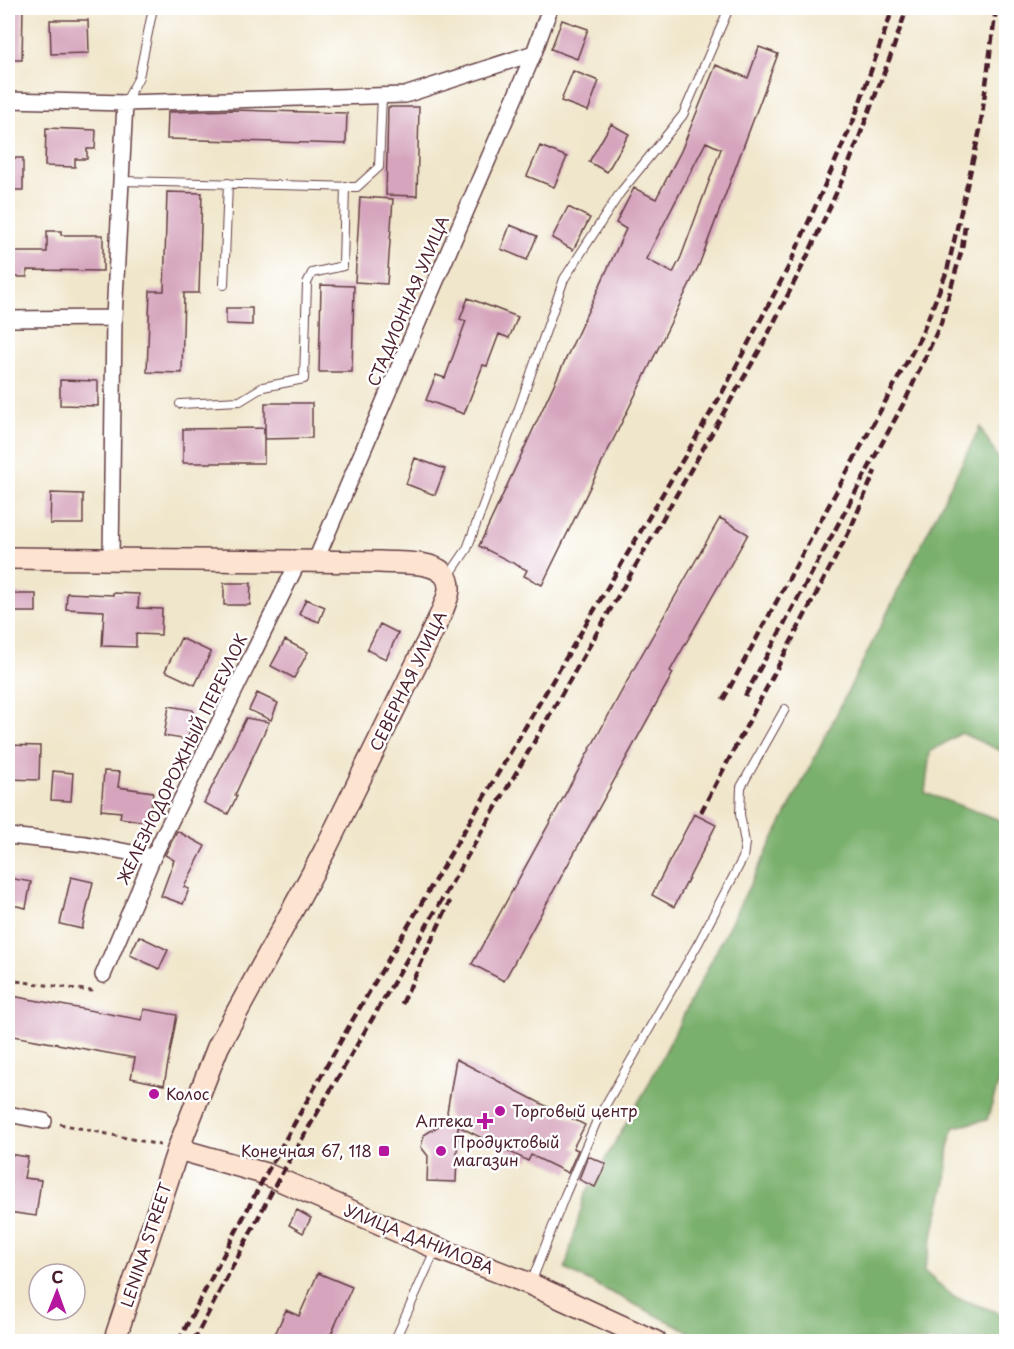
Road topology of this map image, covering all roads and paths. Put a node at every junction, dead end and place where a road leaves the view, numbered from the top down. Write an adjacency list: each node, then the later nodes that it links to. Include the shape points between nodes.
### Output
1 (153, 8): 7 (lane, via 139,77)
2 (550, 8): 4 (street, СТАДИОННАЯ УЛИЦА)
3 (729, 8): 18 (lane, via 683,115 620,193 564,279 467,549)
4 (534, 53): 5 (street, via 405,95); 17 (street, СТАДИОННАЯ УЛИЦА)
5 (382, 95): 7 (street); 10 (lane, via 379,167 357,187)
6 (8, 100): 7 (street)
7 (125, 103): 8 (street)
8 (121, 181): 9 (lane); 12 (street)
9 (228, 183): 10 (lane); 11 (lane)
10 (345, 186): 14 (lane, via 343,266 312,273 308,283 304,380 263,387 240,400)
11 (224, 285)
12 (114, 318): 13 (street); 16 (street)
13 (8, 320)
14 (180, 404)
15 (8, 558): 16 (street)
16 (111, 559): 17 (street)
17 (307, 562): 18 (street, via 430,565); 21 (street, ЖЕЛЕЗНОДОРОЖНЫЙ ПЕРЕУЛОК)
18 (447, 578): 26 (street, СЕВЕРНАЯ УЛИЦА, via 450,590 442,612 324,852 218,1047)
19 (785, 709): 28 (lane, via 741,787 740,814 746,843 743,858 598,1118)
20 (8, 837): 21 (street, via 86,844)
21 (153, 857): 22 (street, ЖЕЛЕЗНОДОРОЖНЫЙ ПЕРЕУЛОК)
22 (104, 975): 23 (path, via 92,991)
23 (8, 980)
24 (8, 1114): 25 (street)
25 (44, 1121): 26 (path)
26 (178, 1149): 27 (street, УЛИЦА ДАНИЛОВА, via 267,1174); 29 (street, LENINA STREET)
27 (434, 1246): 28 (street, УЛИЦА ДАНИЛОВА); 30 (lane)
28 (530, 1284): 31 (street, УЛИЦА ДАНИЛОВА)
29 (114, 1341)
30 (394, 1341)
31 (656, 1341)

